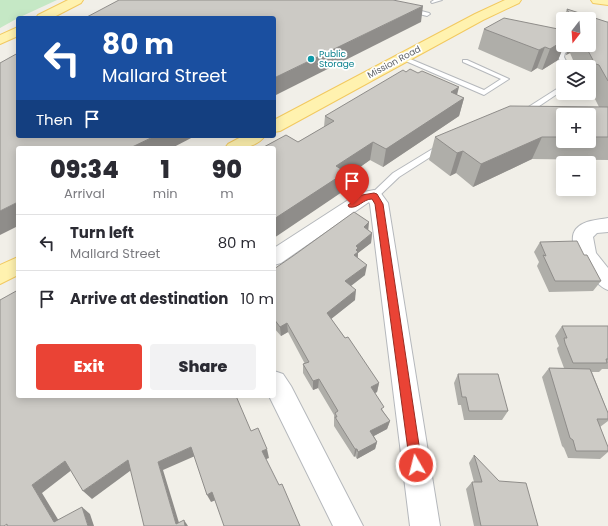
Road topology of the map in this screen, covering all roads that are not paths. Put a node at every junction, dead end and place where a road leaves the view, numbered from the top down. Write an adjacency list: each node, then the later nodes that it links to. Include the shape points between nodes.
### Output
1 (76, 0): 7 (main road)
2 (515, 0): 10 (main road, Mission Road)
3 (597, 0): 4 (main road)
4 (608, 1)
5 (404, 8): 6 (lane)
6 (427, 14)
7 (46, 16)
8 (16, 32): 9 (main road)
9 (0, 40)
10 (403, 58): 11 (lane, via 484,93 506,79); 14 (main road, Mission Road)
11 (464, 61)
12 (556, 92): 13 (lane)
13 (516, 118)
14 (276, 126)
15 (252, 138): 17 (main road)
16 (447, 144): 18 (lane, via 396,175)
17 (238, 146)
18 (374, 196): 20 (street, via 365,196); 26 (street, via 379,204)
19 (608, 225): 23 (street, via 592,227 583,234 582,246 588,258)
20 (276, 257)
21 (16, 266): 22 (main road)
22 (0, 274)
23 (608, 282)
24 (276, 385): 25 (street)
25 (348, 526)
26 (425, 526)

